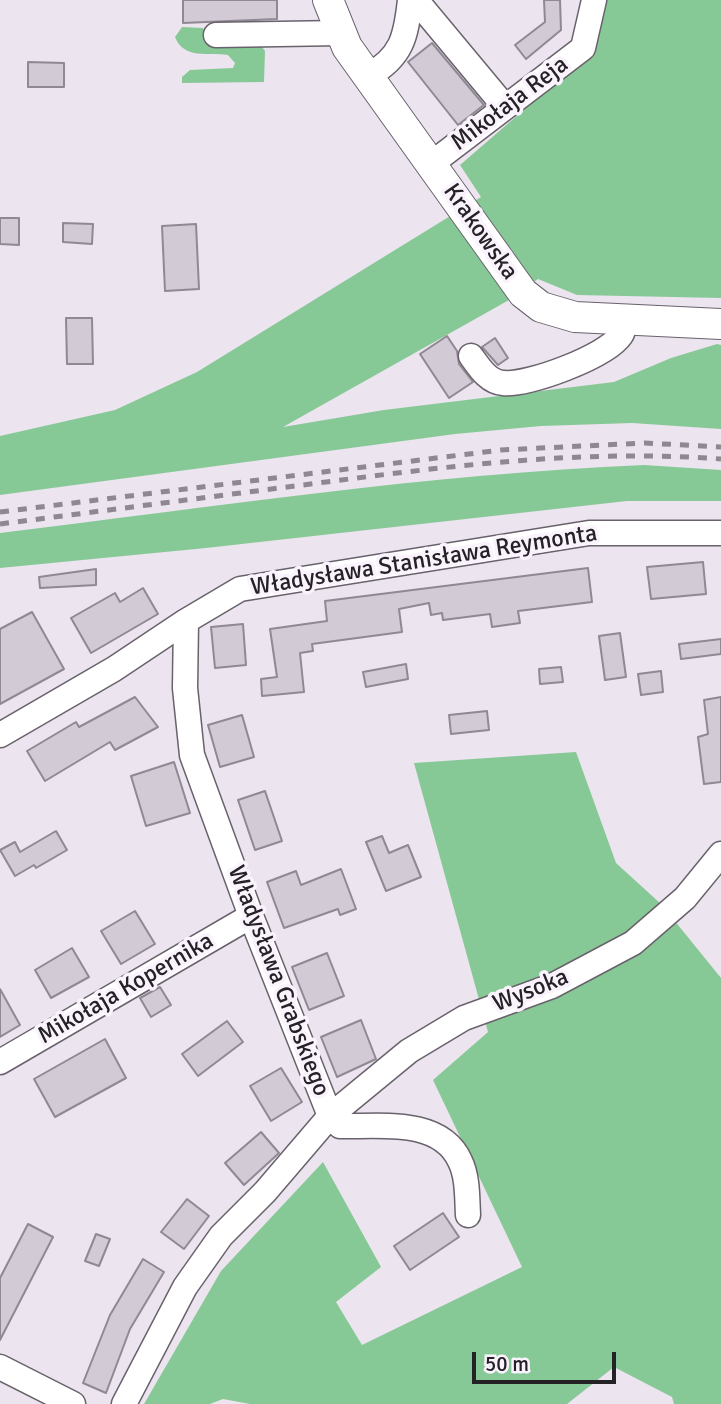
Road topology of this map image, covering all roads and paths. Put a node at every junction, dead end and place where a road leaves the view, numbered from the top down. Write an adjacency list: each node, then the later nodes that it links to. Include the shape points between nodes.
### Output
1 (328, 0): 5 (main road, Krakowska)
2 (410, 0): 7 (street, via 401,46 391,61)
3 (416, 0): 8 (street)
4 (594, 0): 8 (street, Mikołaja Reja, via 583,48)
5 (341, 33): 6 (street); 7 (main road, Krakowska)
6 (216, 35)
7 (368, 76): 9 (main road, Krakowska)
8 (506, 107): 9 (street, Mikołaja Reja)
9 (436, 171): 10 (main road, Krakowska, via 523,292 541,307 575,317)
10 (625, 320): 11 (main road, Krakowska); 12 (street, via 622,334 612,344 569,367 533,379 502,383 489,378)
11 (721, 324)
12 (471, 356)
13 (721, 533): 14 (street, Władysława Stanisława Reymonta, via 589,533 339,572 240,589)
14 (186, 621): 15 (street, Władysława Stanisława Reymonta, via 123,664); 17 (street, Władysława Grabskiego, via 185,688 192,755)
15 (0, 735)
16 (721, 854): 19 (street, Wysoka, via 685,898 633,943 552,986 464,1018 409,1051)
17 (251, 916): 18 (street, Mikołaja Kopernika); 19 (street, Władysława Grabskiego)
18 (0, 1062)
19 (330, 1115): 20 (street, via 340,1126 401,1125 447,1143 460,1160); 23 (street, Władysława Grabskiego, via 221,1236 185,1287)
20 (468, 1215)
21 (0, 1367): 22 (street)
22 (73, 1404)
23 (124, 1404)

